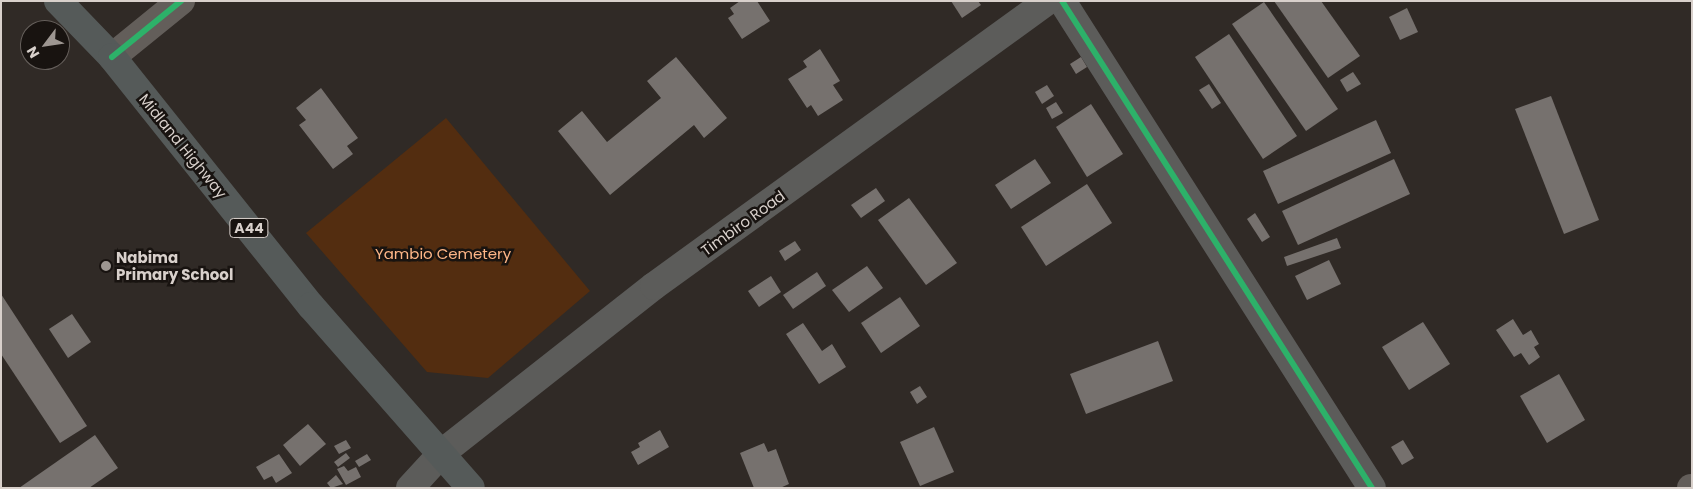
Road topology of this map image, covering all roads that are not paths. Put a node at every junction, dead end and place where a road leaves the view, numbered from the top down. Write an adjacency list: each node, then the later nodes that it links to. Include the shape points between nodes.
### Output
1 (58, 1): 5 (main road, Midland Highway / A44)
2 (180, 1): 5 (street)
3 (1048, 1): 6 (main road, Timbiro Road, via 654,286)
4 (1062, 1): 9 (main road)
5 (112, 57): 6 (main road, Midland Highway / A44, via 312,306)
6 (443, 452): 7 (main road, Timbiro Road); 8 (main road, Midland Highway)
7 (410, 488)
8 (471, 488)
9 (1372, 488)

